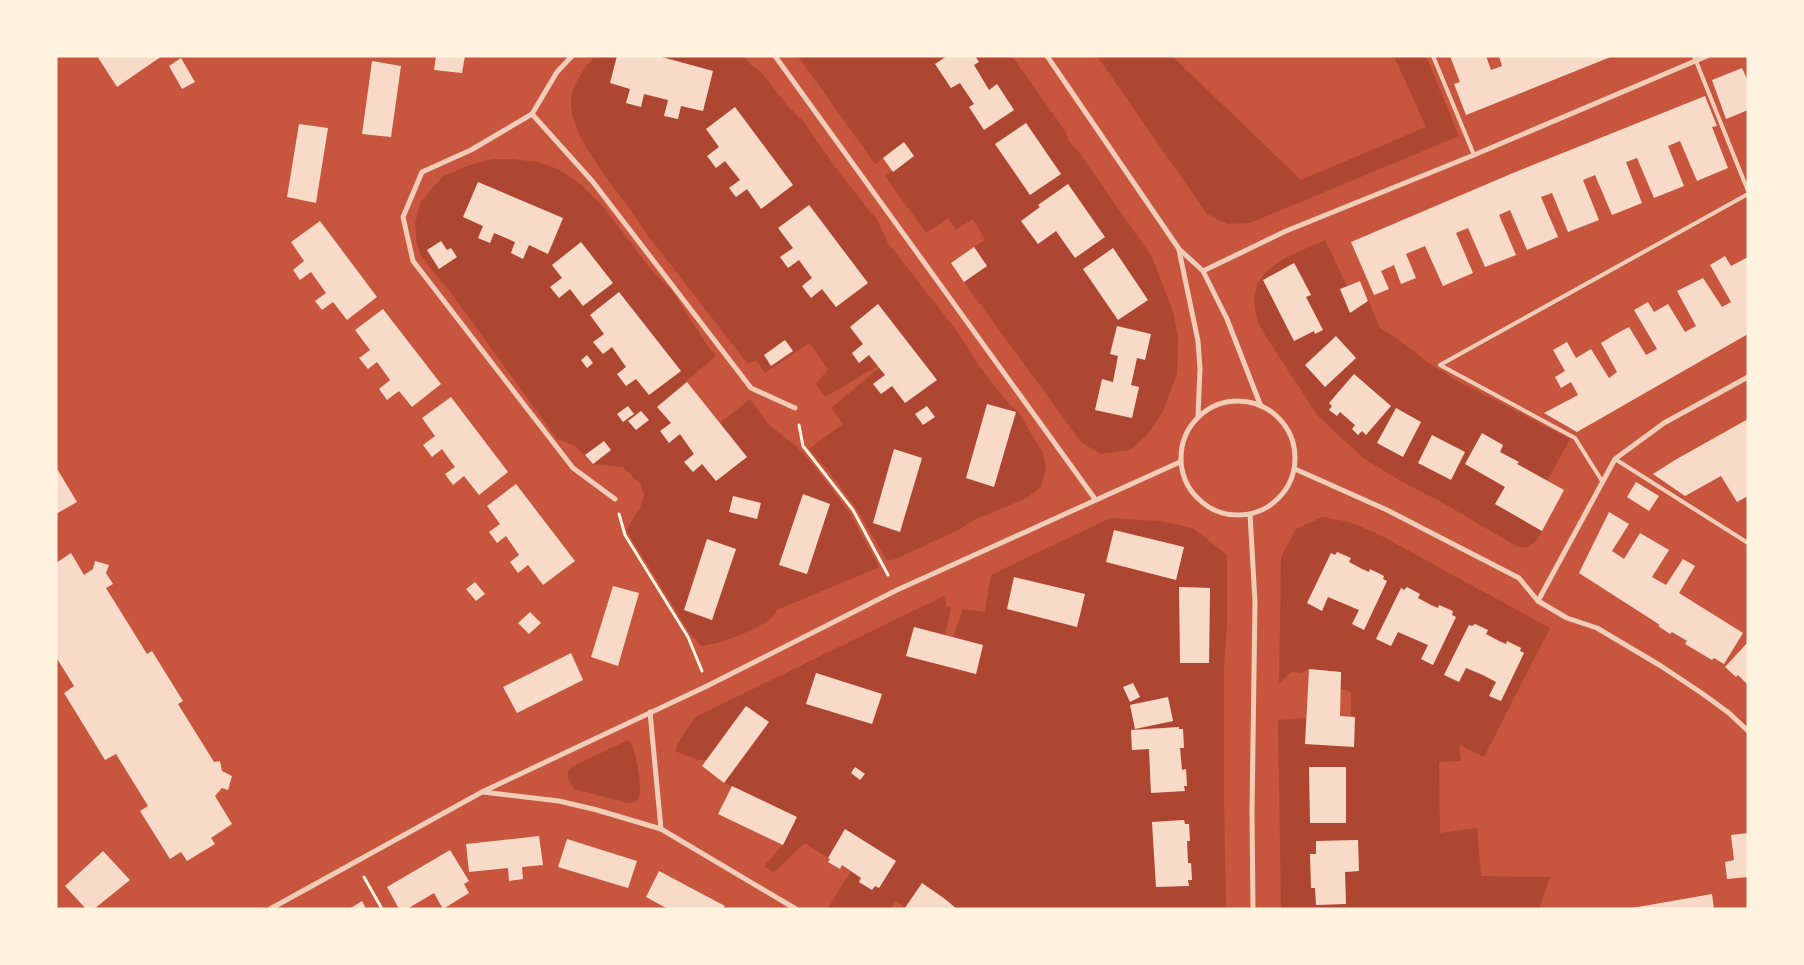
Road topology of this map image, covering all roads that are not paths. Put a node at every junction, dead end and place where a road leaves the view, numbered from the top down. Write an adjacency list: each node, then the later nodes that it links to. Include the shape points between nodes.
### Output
1 (572, 56): 7 (street)
2 (775, 56): 21 (street)
3 (1047, 56): 10 (street)
4 (1432, 56): 8 (lane)
5 (1707, 56): 6 (street)
6 (1695, 59): 8 (street); 9 (lane)
7 (532, 114): 14 (street, via 594,182 751,388); 20 (street, via 471,150 422,172 404,216 413,261 573,468)
8 (1474, 154): 11 (street, via 1286,231)
9 (1748, 193): 19 (lane, via 1440,365 1574,438)
10 (1179, 250): 11 (street); 15 (street, via 1198,341)
11 (1203, 272): 13 (street, via 1227,319)
12 (1748, 377): 16 (street, via 1664,423)
13 (1260, 404): 15 (street, via 1244,400 1227,401); 18 (street, via 1277,415 1289,430 1295,449)
14 (795, 408)
15 (1198, 416): 17 (street, via 1182,445)
16 (1614, 459): 19 (street); 23 (lane)
17 (1180, 462): 21 (street); 22 (street, via 1185,481 1196,497 1212,509 1231,515)
18 (1295, 469): 22 (street, via 1279,498); 24 (street, via 1387,510 1518,578)
19 (1602, 481): 24 (street)
20 (614, 498)
21 (1096, 499): 25 (street, via 896,590)
22 (1250, 514): 31 (street, via 1255,602)
23 (1748, 543)
24 (1538, 601): 26 (street, via 1567,618 1597,628 1661,666 1703,694)
25 (650, 712): 27 (street); 28 (street)
26 (1748, 731)
27 (482, 792): 28 (street, via 559,802); 29 (street)
28 (661, 829): 30 (street)
29 (270, 909)
30 (796, 909)
31 (1253, 909)

